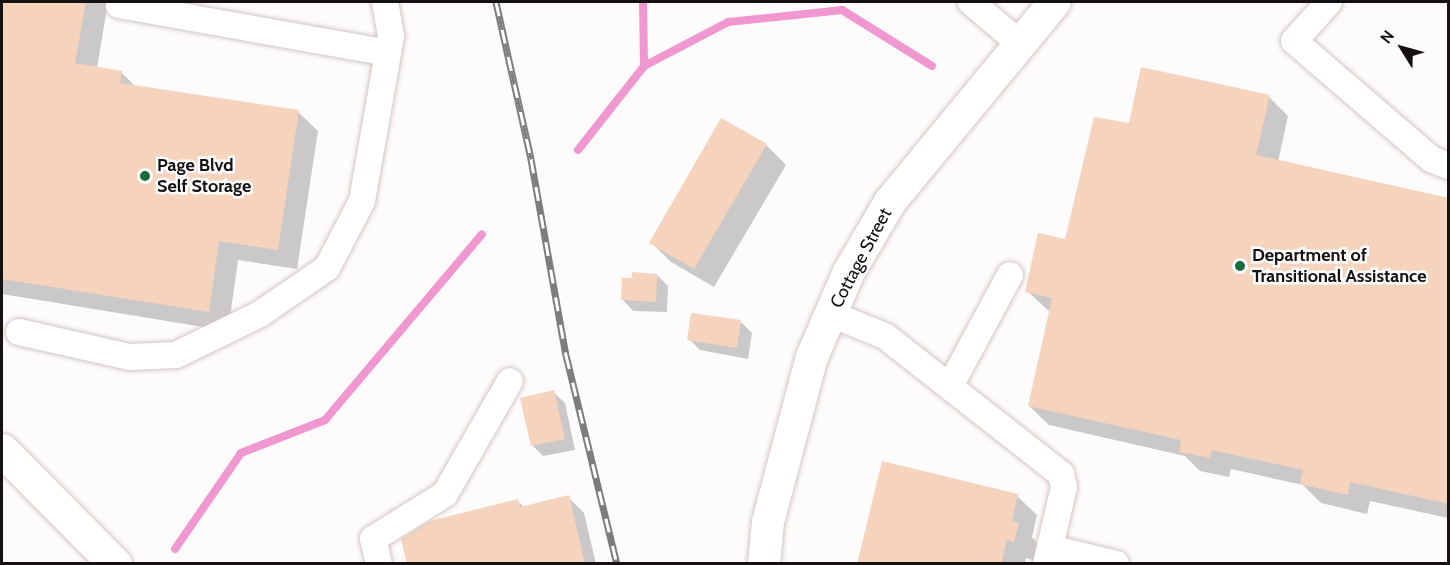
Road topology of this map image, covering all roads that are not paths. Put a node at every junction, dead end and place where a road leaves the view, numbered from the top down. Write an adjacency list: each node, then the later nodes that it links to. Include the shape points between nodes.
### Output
1 (120, 2): 7 (lane, via 119,5)
2 (385, 2): 7 (lane, via 391,36)
3 (971, 2): 6 (lane)
4 (1055, 2): 6 (main road, Cottage Street)
5 (1329, 2): 8 (lane, via 1294,41 1431,159)
6 (1019, 43): 10 (main road, Cottage Street, via 890,202 849,272)
7 (388, 53): 11 (lane, via 362,201 327,268 260,314 176,355 130,357)
8 (1449, 166)
9 (1010, 275): 13 (lane)
10 (831, 314): 13 (lane, via 885,336); 18 (main road, Cottage Street, via 812,357 787,443 768,522)
11 (19, 332)
12 (510, 381): 17 (lane, via 444,494 373,539)
13 (950, 386): 15 (lane, via 1061,474 1064,487)
14 (2, 450): 16 (highway)
15 (1048, 556): 19 (lane)
16 (115, 564)
17 (379, 564)
18 (764, 564)
19 (1116, 564)

